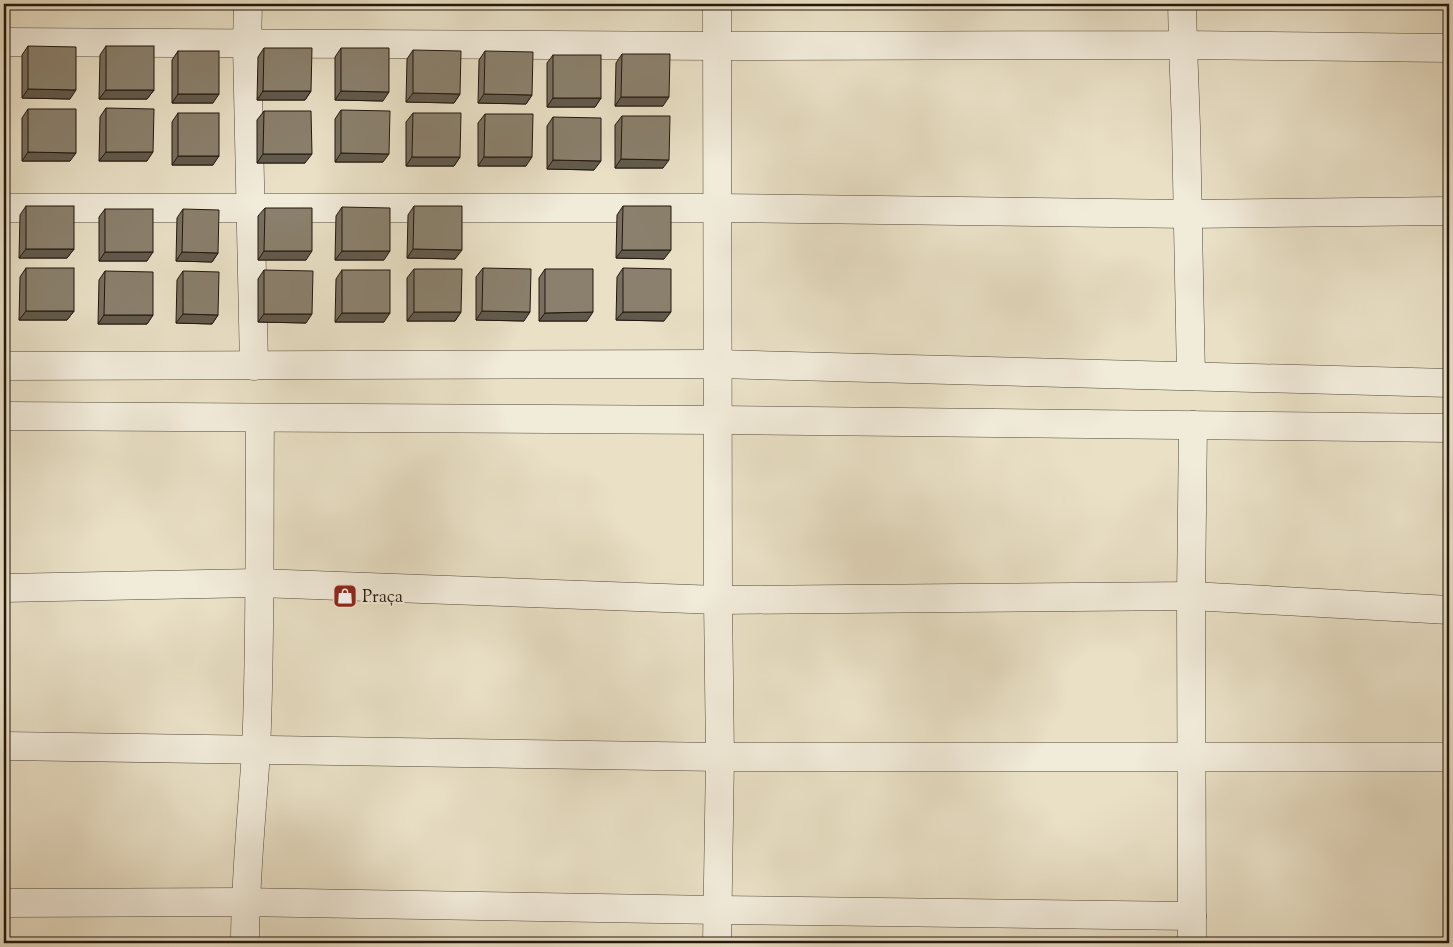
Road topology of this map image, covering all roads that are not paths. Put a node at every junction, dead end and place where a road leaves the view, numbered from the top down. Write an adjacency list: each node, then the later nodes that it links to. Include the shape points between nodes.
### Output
1 (248, 4): 5 (street)
2 (717, 4): 7 (street)
3 (1182, 4): 6 (street)
4 (4, 42): 5 (street)
5 (247, 44): 7 (street); 10 (street)
6 (1182, 45): 7 (street); 8 (street); 13 (street)
7 (716, 46): 11 (street)
8 (1449, 48)
9 (4, 208): 10 (street)
10 (252, 208): 11 (street); 16 (street)
11 (717, 208): 13 (street); 14 (street)
12 (1449, 211): 13 (street)
13 (1188, 214): 17 (street)
14 (718, 364): 16 (street); 17 (street); 21 (street)
15 (4, 366): 16 (street)
16 (254, 366)
17 (1191, 376): 18 (street)
18 (1449, 383)
19 (4, 416): 20 (street)
20 (260, 418): 21 (street); 24 (street)
21 (718, 420): 22 (street); 27 (street)
22 (1193, 425): 23 (street); 26 (street)
23 (1449, 428)
24 (259, 583): 25 (street); 27 (street); 30 (street)
25 (4, 588)
26 (1191, 596): 27 (street); 28 (street); 32 (street)
27 (718, 600): 31 (street)
28 (1449, 610)
29 (4, 746): 30 (street)
30 (256, 750): 31 (street); 34 (street)
31 (720, 757): 32 (street); 36 (street)
32 (1192, 757): 33 (street); 37 (street)
33 (1449, 757)
34 (245, 902): 35 (street); 36 (street); 38 (street)
35 (4, 903)
36 (718, 910): 37 (street); 39 (street)
37 (1192, 916): 40 (street)
38 (246, 943)
39 (717, 943)
40 (1192, 943)

